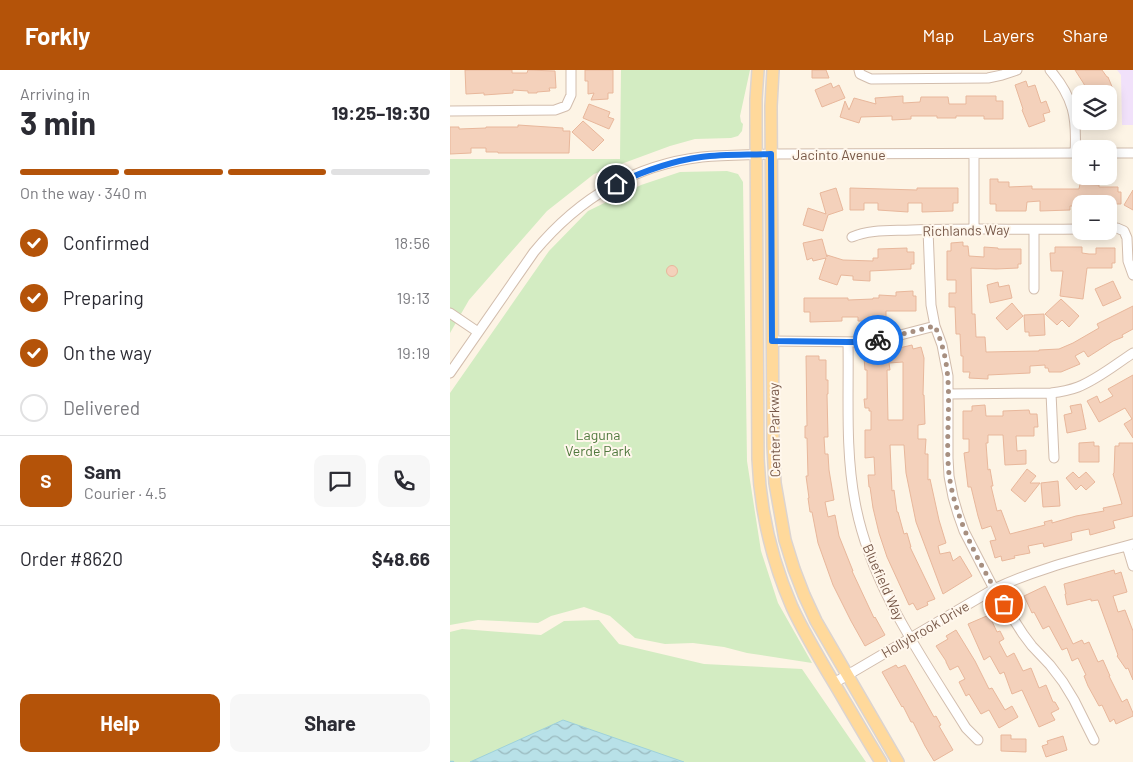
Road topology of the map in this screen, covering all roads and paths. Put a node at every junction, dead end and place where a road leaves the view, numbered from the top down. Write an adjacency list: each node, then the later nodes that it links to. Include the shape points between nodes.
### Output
1 (571, 70): 7 (street, via 571,95 566,106 556,110)
2 (758, 70): 14 (main road, Center Parkway)
3 (773, 70): 12 (main road, Center Parkway)
4 (859, 70): 5 (street, via 860,74 871,79 988,78)
5 (1017, 70)
6 (1050, 70): 8 (street, via 1068,96)
7 (450, 111)
8 (1077, 140)
9 (1072, 153): 13 (street, Jacinto Avenue)
10 (1117, 153): 11 (street)
11 (1133, 153)
12 (771, 154): 13 (street, Jacinto Avenue); 14 (street, Jacinto Avenue); 26 (main road, Center Parkway)
13 (974, 154): 16 (street)
14 (756, 155): 25 (street, Jacinto Avenue, via 703,157 660,166 594,196 563,220 543,241); 38 (main road, Center Parkway, via 760,491 773,554 785,588)
15 (1117, 228): 21 (street, via 1124,231 1127,238 1128,261)
16 (974, 229): 18 (street, Richlands Way); 19 (street, Richlands Way)
17 (1072, 229): 19 (street, Richlands Way)
18 (928, 230): 20 (street, Richlands Way, via 869,232); 24 (street)
19 (1034, 230): 22 (street)
20 (852, 237)
21 (1133, 275)
22 (1034, 289)
23 (450, 313): 25 (street)
24 (935, 326): 27 (street, via 868,342); 31 (street, via 946,361)
25 (478, 332): 29 (street, Jacinto Avenue)
26 (772, 341): 27 (street); 37 (main road, Center Parkway, via 775,483 785,540 804,595)
27 (848, 342): 36 (street, Bluefield Way, via 849,449 855,503 872,562)
28 (1133, 353): 30 (street, via 1093,380)
29 (450, 372)
30 (1051, 393): 31 (street); 32 (street)
31 (948, 394): 35 (street, via 948,458 953,497 964,531)
32 (1054, 458)
33 (1130, 545): 34 (street); 35 (street, Hollybrook Drive, via 1037,571)
34 (1133, 566)
35 (994, 589): 36 (street, Hollybrook Drive); 40 (street, via 1023,634 1063,682)
36 (910, 638): 37 (street, Hollybrook Drive); 39 (street, Bluefield Way, via 966,728)
37 (847, 675): 38 (street, Hollybrook Drive); 42 (main road, Center Parkway)
38 (834, 683): 41 (main road, Center Parkway)
39 (978, 740)
40 (1094, 740)
41 (881, 762)
42 (898, 762)

